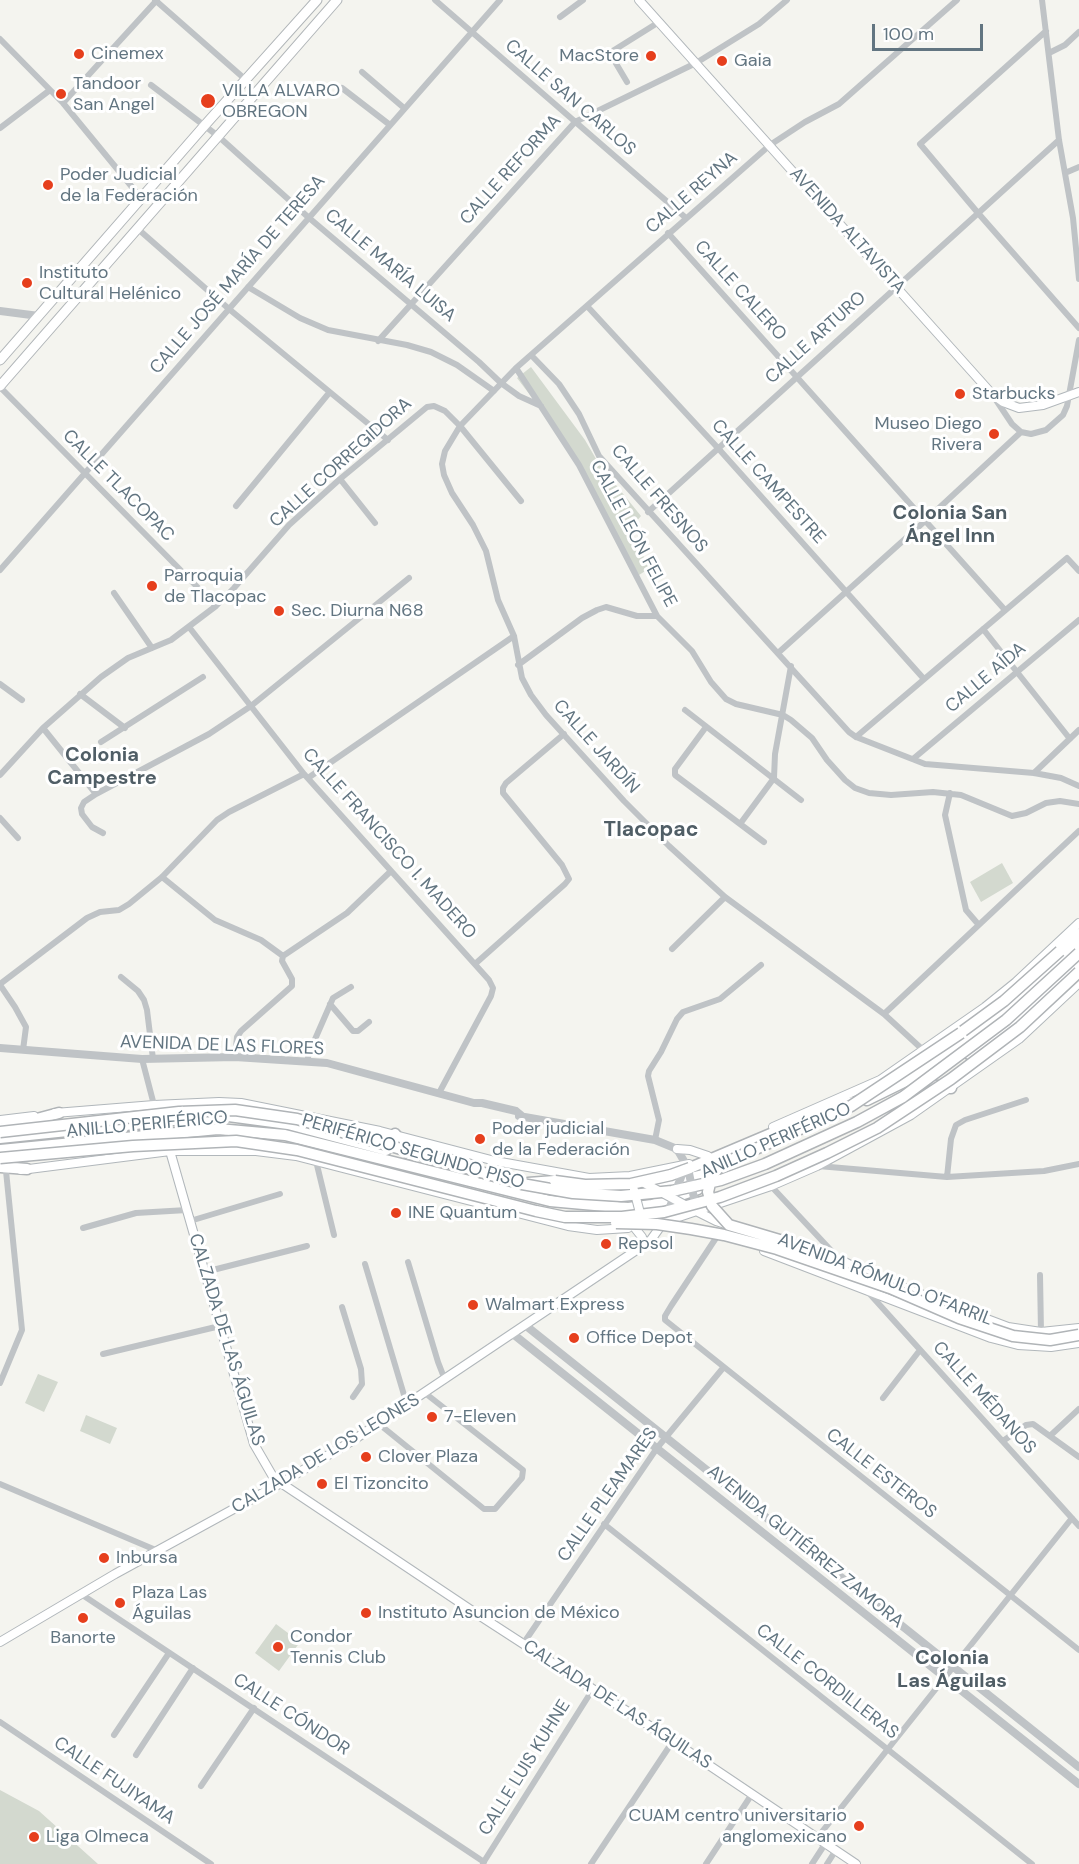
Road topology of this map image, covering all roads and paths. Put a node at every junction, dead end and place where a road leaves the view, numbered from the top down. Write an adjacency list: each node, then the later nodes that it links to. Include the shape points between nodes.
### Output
1 (156, 0): 20 (street); 25 (street)
2 (317, 0): 20 (main road)
3 (337, 0): 31 (main road)
4 (435, 0): 14 (street, CALLE SAN CARLOS)
5 (500, 0): 14 (street, CALLE JOSÉ MARÍA DE TERESA)
6 (583, 0): 11 (street)
7 (639, 0): 12 (main road, AVENIDA ALTAVISTA)
8 (787, 0): 18 (street, CALLE REFORMA, via 759,24)
9 (957, 0): 33 (street, CALLE REYNA, via 839,104)
10 (1042, 0): 13 (street)
11 (560, 17)
12 (659, 22): 18 (main road, AVENIDA ALTAVISTA); 21 (street, via 611,52)
13 (1046, 31): 17 (street); 37 (street, via 920,144)
14 (472, 32): 26 (street, CALLE JOSÉ MARÍA DE TERESA); 27 (street, CALLE SAN CARLOS)
15 (1079, 32): 17 (street)
16 (0, 39): 24 (street)
17 (1048, 53): 32 (street)
18 (696, 63): 27 (street, CALLE REFORMA); 33 (main road, AVENIDA ALTAVISTA)
19 (362, 72): 26 (street)
20 (246, 80): 28 (main road)
21 (627, 82)
22 (151, 85): 28 (street, CALLE MARÍA LUISA)
23 (342, 88): 29 (street)
24 (50, 90): 25 (street); 30 (street)
25 (63, 103): 36 (street)
26 (404, 108): 29 (street, CALLE JOSÉ MARÍA DE TERESA)
27 (575, 122): 39 (street, CALLE SAN CARLOS); 47 (street, CALLE REFORMA)
28 (205, 125): 31 (street, CALLE MARÍA LUISA); 36 (main road)
29 (390, 125): 38 (street, CALLE JOSÉ MARÍA DE TERESA)
30 (0, 128)
31 (218, 136): 38 (street, CALLE MARÍA LUISA); 40 (main road)
32 (1059, 140): 35 (street); 37 (street, CALLE ARTURO)
33 (770, 145): 39 (street, CALLE REYNA); 45 (main road, AVENIDA ALTAVISTA)
34 (1079, 167): 35 (street)
35 (1065, 173): 43 (street)
36 (141, 198): 42 (main road)
37 (978, 213): 45 (street, CALLE ARTURO); 52 (street)
38 (308, 217): 46 (street, CALLE JOSÉ MARÍA DE TERESA); 47 (street, CALLE MARÍA LUISA)
39 (686, 218): 41 (street, CALLE REYNA)
40 (138, 229): 44 (main road); 49 (street)
41 (668, 233): 48 (street, CALLE REYNA); 58 (street, CALLE CALERO)
42 (78, 270): 44 (main road); 51 (main road)
43 (1079, 279)
44 (91, 281): 60 (main road)
45 (897, 286): 58 (street, CALLE ARTURO); 64 (main road, AVENIDA ALTAVISTA)
46 (248, 287): 49 (street, CALLE JOSÉ MARÍA DE TERESA); 54 (street, via 328,330)
47 (411, 303): 54 (street, CALLE REFORMA); 59 (street, CALLE MARÍA LUISA)
48 (587, 306): 55 (street, CALLE REYNA); 69 (street, CALLE CAMPESTRE)
49 (230, 309): 62 (street); 70 (street, CALLE JOSÉ MARÍA DE TERESA)
50 (0, 311): 51 (street)
51 (39, 316): 56 (main road)
52 (1079, 328)
53 (1079, 340): 63 (street)
54 (378, 341): 61 (street, via 431,352)
55 (532, 356): 57 (street, CALLE REYNA); 74 (street, CALLE FRESNOS, via 559,384 599,456)
56 (0, 360)
57 (516, 368): 59 (street, CALLE REYNA); 65 (street, CALLE LEÓN FELIPE)
58 (796, 376): 69 (street, CALLE ARTURO); 75 (street, CALLE CALERO)
59 (501, 383): 61 (street, CALLE REYNA); 65 (street)
60 (0, 386): 70 (street, CALLE TLACOPAC)
61 (494, 391): 66 (street, CALLE REYNA)
62 (329, 393): 68 (street); 73 (street)
63 (1074, 393): 64 (main road, AVENIDA ALTAVISTA, via 1043,405 1019,408); 67 (street, via 1054,424 1040,433)
64 (992, 394): 67 (street)
65 (541, 406): 84 (street, CALLE LEÓN FELIPE, via 579,465)
66 (460, 426): 68 (street, CALLE CORREGIDORA, via 445,411 427,407); 72 (street); 88 (street, CALLE JARDÍN, via 445,450 444,475 486,551 495,591)
67 (1021, 432): 75 (street)
68 (388, 440): 71 (street, CALLE CORREGIDORA)
69 (717, 447): 74 (street, CALLE ARTURO); 81 (street, CALLE CAMPESTRE)
70 (84, 474): 77 (street, CALLE JOSÉ MARÍA DE TERESA); 82 (street, CALLE TLACOPAC)
71 (340, 479): 76 (street); 82 (street, CALLE CORREGIDORA, via 289,525)
72 (522, 501)
73 (236, 506)
74 (648, 512): 90 (street, CALLE FRESNOS)
75 (925, 521): 81 (street); 83 (street, CALLE CALERO)
76 (375, 523)
77 (0, 570)
78 (1079, 571): 83 (street, via 1067,558)
79 (409, 578): 99 (street)
80 (114, 592): 89 (street)
81 (846, 592): 90 (street); 95 (street, CALLE CAMPESTRE)
82 (216, 606): 86 (street, CALLE CORREGIDORA)
83 (1005, 610): 87 (street)
84 (657, 615): 91 (street, via 637,616 606,607 597,610); 101 (street, CALLE LEÓN FELIPE, via 692,651 726,699)
85 (1079, 620): 93 (street, CALLE AÍDA)
86 (189, 627): 89 (street, CALLE CORREGIDORA); 99 (street, CALLE FRANCISCO I. MADERO)
87 (983, 629): 93 (street); 95 (street)
88 (514, 636): 91 (street, CALLE JARDÍN); 113 (street)
89 (152, 648): 97 (street, CALLE CORREGIDORA, via 128,658)
90 (778, 653): 92 (street, CALLE FRESNOS)
91 (518, 665): 106 (street, CALLE JARDÍN, via 531,695)
92 (791, 666): 101 (street); 107 (street, CALLE FRESNOS)
93 (1017, 671): 108 (street); 110 (street, CALLE AÍDA)
94 (203, 677): 104 (street)
95 (924, 679): 107 (street)
96 (0, 684): 98 (street)
97 (80, 694): 103 (street, CALLE CORREGIDORA); 104 (street)
98 (22, 700)
99 (251, 706): 113 (street, CALLE FRANCISCO I. MADERO); 117 (street, via 209,734)
100 (685, 710): 102 (street)
101 (783, 715): 114 (street); 116 (street, CALLE LEÓN FELIPE, via 812,738 855,788 891,795)
102 (706, 727): 114 (street); 121 (street, via 675,769 675,775)
103 (43, 728): 112 (street, CALLE CORREGIDORA); 117 (street)
104 (125, 728): 109 (street)
105 (1079, 730): 108 (street)
106 (564, 734): 128 (street, CALLE JARDÍN, via 669,846); 137 (street, via 506,783 502,794 562,865 568,879)
107 (856, 737): 110 (street)
108 (1070, 739): 111 (street)
109 (101, 742)
110 (913, 759): 111 (street, via 925,764)
111 (1034, 773): 115 (street)
112 (0, 775)
113 (306, 776): 126 (street, CALLE FRANCISCO I. MADERO); 127 (street, via 217,820)
114 (774, 778): 118 (street); 121 (street)
115 (1079, 786)
116 (951, 793): 119 (street, CALLE LEÓN FELIPE, via 1012,816 1046,803); 130 (street, via 945,815 966,910)
117 (96, 794): 123 (street, via 84,802 82,814 92,827)
118 (801, 800)
119 (1079, 804)
120 (0, 818): 124 (street)
121 (740, 824): 125 (street)
122 (1079, 831): 130 (street)
123 (103, 832)
124 (18, 838)
125 (764, 842)
126 (391, 872): 135 (street, via 347,914); 137 (street, CALLE FRANCISCO I. MADERO)
127 (162, 877): 135 (street, via 215,920 261,940); 142 (street, via 129,904 87,918)
128 (725, 897): 133 (street); 147 (street, CALLE JARDÍN)
129 (1079, 922): 145 (main road)
130 (978, 924): 147 (street)
131 (1079, 934): 162 (highway, bridge, via 1004,1001)
132 (1079, 944): 146 (highway, ANILLO PERIFÉRICO)
133 (672, 949)
134 (1079, 953): 185 (highway, PERIFÉRICO SEGUNDO PISO, bridge, via 1006,1020 903,1097 765,1164 721,1180 672,1191 621,1196)
135 (283, 956): 152 (street, via 292,986 241,1030)
136 (1079, 962): 156 (highway, ANILLO PERIFÉRICO, via 1005,1029)
137 (475, 964): 158 (street, CALLE FRANCISCO I. MADERO, via 493,988 491,996)
138 (761, 965): 169 (street, via 720,999 683,1012 677,1019 648,1076 659,1120)
139 (1079, 972): 191 (highway, PERIFÉRICO SEGUNDO PISO, bridge, via 1020,1027 951,1078 877,1128 827,1153 720,1197 664,1212)
140 (121, 977): 154 (street, via 144,1000)
141 (1079, 983): 157 (main road, via 1019,1039)
142 (0, 985): 151 (street, via 26,1027)
143 (351, 987): 144 (street)
144 (330, 1004): 148 (street, via 353,1031); 155 (street)
145 (985, 1007): 146 (highway); 150 (main road)
146 (1007, 1008): 160 (highway, ANILLO PERIFÉRICO, via 912,1078)
147 (884, 1014): 150 (street, CALLE JARDÍN)
148 (369, 1022)
149 (0, 1048): 151 (street, AVENIDA DE LAS FLORES)
150 (922, 1049): 159 (main road, via 880,1080)
151 (23, 1050): 153 (street, AVENIDA DE LAS FLORES)
152 (235, 1057): 154 (street, AVENIDA DE LAS FLORES); 155 (street, AVENIDA DE LAS FLORES)
153 (142, 1059): 154 (street, AVENIDA DE LAS FLORES); 163 (street)
154 (153, 1059)
155 (307, 1062): 158 (street, AVENIDA DE LAS FLORES, via 327,1063)
156 (923, 1084): 157 (highway); 170 (highway, ANILLO PERIFÉRICO, via 852,1121 712,1184 652,1205 628,1208 550,1201)
157 (951, 1088): 179 (main road, via 911,1115)
158 (439, 1094): 169 (street, AVENIDA DE LAS FLORES, via 514,1116)
159 (842, 1096): 160 (highway); 175 (main road)
160 (868, 1099): 176 (highway, ANILLO PERIFÉRICO, via 707,1174 643,1189 591,1194 553,1192)
161 (1026, 1100): 183 (street, via 956,1125)
162 (857, 1102): 185 (highway, bridge, via 671,1175 631,1184); 205 (highway, bridge, via 721,1165 712,1175 708,1192 712,1206 729,1225 829,1258)
163 (154, 1105): 164 (main road); 167 (main road, via 241,1103)
164 (59, 1113): 165 (main road); 166 (highway)
165 (0, 1120)
166 (0, 1130): 185 (highway, PERIFÉRICO SEGUNDO PISO, bridge, via 235,1110 297,1119)
167 (395, 1134): 176 (highway); 184 (main road, via 495,1161 589,1178)
168 (0, 1138): 176 (highway, ANILLO PERIFÉRICO, via 221,1115 288,1124)
169 (655, 1140): 171 (street, AVENIDA DE LAS FLORES)
170 (323, 1144): 172 (highway, ANILLO PERIFÉRICO, via 271,1133 218,1129); 174 (highway)
171 (677, 1149): 175 (main road); 181 (street)
172 (0, 1150)
173 (170, 1151): 174 (main road, via 256,1151); 182 (main road); 189 (main road, CALZADA DE LAS ÁGUILAS)
174 (296, 1156): 177 (main road)
175 (708, 1156): 181 (main road)
176 (411, 1157)
177 (316, 1161): 194 (main road, via 568,1226 597,1230); 196 (street)
178 (1079, 1164): 183 (street, via 1044,1171)
179 (817, 1166): 183 (street); 186 (main road)
180 (3, 1167): 182 (highway); 191 (highway, PERIFÉRICO SEGUNDO PISO, bridge, via 133,1146 236,1142 297,1150); 219 (street, via 22,1330)
181 (686, 1167): 184 (main road); 188 (street, bridge); 190 (street, bridge)
182 (27, 1169)
183 (947, 1177)
184 (631, 1180): 188 (main road, AVENIDA RÓMULO O'FARRIL, bridge, via 644,1183); 194 (main road, bridge, via 640,1213)
185 (522, 1184)
186 (771, 1186): 190 (main road); 200 (street)
187 (280, 1194): 192 (street)
188 (671, 1203): 190 (main road, AVENIDA RÓMULO O'FARRIL, bridge); 193 (street)
189 (187, 1210): 192 (main road, CALZADA DE LAS ÁGUILAS); 195 (street, via 136,1213)
190 (697, 1211): 193 (main road); 200 (main road, AVENIDA RÓMULO O'FARRIL, via 716,1221)
191 (565, 1217): 205 (highway, bridge, via 724,1234)
192 (190, 1221): 203 (main road, CALZADA DE LAS ÁGUILAS)
193 (663, 1223): 194 (main road); 197 (main road, AVENIDA RÓMULO O'FARRIL); 199 (main road, CALZADA DE LOS LEONES, via 650,1241)
194 (639, 1227): 199 (main road)
195 (83, 1228)
196 (334, 1235)
197 (716, 1238): 206 (main road, AVENIDA RÓMULO O'FARRIL, via 769,1252); 217 (street, CALLE ESTEROS, via 665,1320)
198 (307, 1246): 203 (street)
199 (640, 1247): 208 (main road, CALZADA DE LOS LEONES)
200 (840, 1260): 211 (main road, AVENIDA RÓMULO O'FARRIL, via 974,1315)
201 (408, 1262): 218 (street)
202 (365, 1264): 223 (street)
203 (205, 1272): 209 (main road, CALZADA DE LAS ÁGUILAS)
204 (1040, 1275): 211 (street)
205 (890, 1288): 213 (highway, bridge, via 1013,1336 1050,1340)
206 (867, 1290): 214 (main road, AVENIDA RÓMULO O'FARRIL, via 1018,1345 1051,1347); 215 (street, CALLE MÉDANOS)
207 (342, 1307): 221 (street, via 361,1369 362,1384)
208 (525, 1325): 212 (main road, CALZADA DE LOS LEONES); 227 (street, AVENIDA GUTIÉRREZ ZAMORA)
209 (220, 1326): 216 (street); 231 (main road, CALZADA DE LAS ÁGUILAS, via 254,1444)
210 (1079, 1329): 211 (main road, AVENIDA RÓMULO O'FARRIL)
211 (1041, 1332)
212 (513, 1334): 218 (main road, CALZADA DE LOS LEONES); 229 (street, AVENIDA GUTIÉRREZ ZAMORA)
213 (1079, 1335)
214 (1079, 1343)
215 (920, 1350): 222 (street); 228 (street, CALLE MÉDANOS)
216 (103, 1354)
217 (723, 1368): 227 (street, CALLE PLEAMARES); 238 (street, CALLE ESTEROS)
218 (445, 1380): 220 (main road, CALZADA DE LOS LEONES)
219 (0, 1383)
220 (425, 1393): 223 (main road, CALZADA DE LOS LEONES); 225 (street, via 523,1470 522,1478 495,1509 484,1509)
221 (353, 1397)
222 (883, 1398)
223 (407, 1405): 225 (main road, CALZADA DE LOS LEONES)
224 (1079, 1410): 226 (street)
225 (379, 1424): 231 (main road, CALZADA DE LOS LEONES)
226 (1051, 1435): 228 (street, via 1030,1423); 230 (street)
227 (666, 1438): 229 (street, CALLE PLEAMARES); 243 (street, AVENIDA GUTIÉRREZ ZAMORA)
228 (1003, 1441): 233 (street, CALLE MÉDANOS)
229 (657, 1448): 234 (street, CALLE PLEAMARES); 245 (street, AVENIDA GUTIÉRREZ ZAMORA)
230 (1079, 1457)
231 (281, 1483): 236 (main road, CALZADA DE LOS LEONES); 240 (main road, CALZADA DE LAS ÁGUILAS)
232 (0, 1484): 236 (street)
233 (1072, 1518): 235 (street, CALLE MÉDANOS); 238 (street)
234 (604, 1524): 240 (street, CALLE PLEAMARES); 251 (street, CALLE CORDILLERAS)
235 (1079, 1526)
236 (158, 1551): 237 (main road, CALZADA DE LOS LEONES)
237 (81, 1594): 239 (main road, CALZADA DE LOS LEONES); 242 (street, CALLE CÓNDOR)
238 (1010, 1595): 241 (street, CALLE ESTEROS); 243 (street)
239 (0, 1642)
240 (523, 1644): 246 (main road, CALZADA DE LAS ÁGUILAS)
241 (1079, 1650)
242 (169, 1653): 244 (street, CALLE CÓNDOR); 249 (street)
243 (954, 1667): 245 (street); 253 (street, AVENIDA GUTIÉRREZ ZAMORA)
244 (193, 1668): 247 (street, CALLE CÓNDOR); 252 (street)
245 (945, 1678): 251 (street); 254 (street, AVENIDA GUTIÉRREZ ZAMORA)
246 (593, 1689): 250 (main road, CALZADA DE LAS ÁGUILAS); 260 (street, CALLE LUIS KUHNE)
247 (254, 1708): 255 (street); 260 (street, CALLE CÓNDOR)
248 (0, 1722): 261 (street, CALLE FUJIYAMA)
249 (114, 1735)
250 (673, 1741): 256 (main road, CALZADA DE LAS ÁGUILAS); 262 (street)
251 (888, 1749): 257 (street); 267 (street, CALLE CORDILLERAS)
252 (136, 1755)
253 (1079, 1767)
254 (1079, 1784)
255 (201, 1786)
256 (752, 1794): 257 (main road, CALZADA DE LAS ÁGUILAS); 263 (street)
257 (817, 1838): 258 (main road, CALZADA DE LAS ÁGUILAS)
258 (825, 1844): 259 (main road, CALZADA DE LAS ÁGUILAS); 264 (street)
259 (836, 1850): 265 (street); 266 (main road, CALZADA DE LAS ÁGUILAS)
260 (483, 1863)
261 (211, 1864)
262 (591, 1864)
263 (706, 1864)
264 (812, 1864)
265 (827, 1864)
266 (856, 1864)
267 (1032, 1864)

